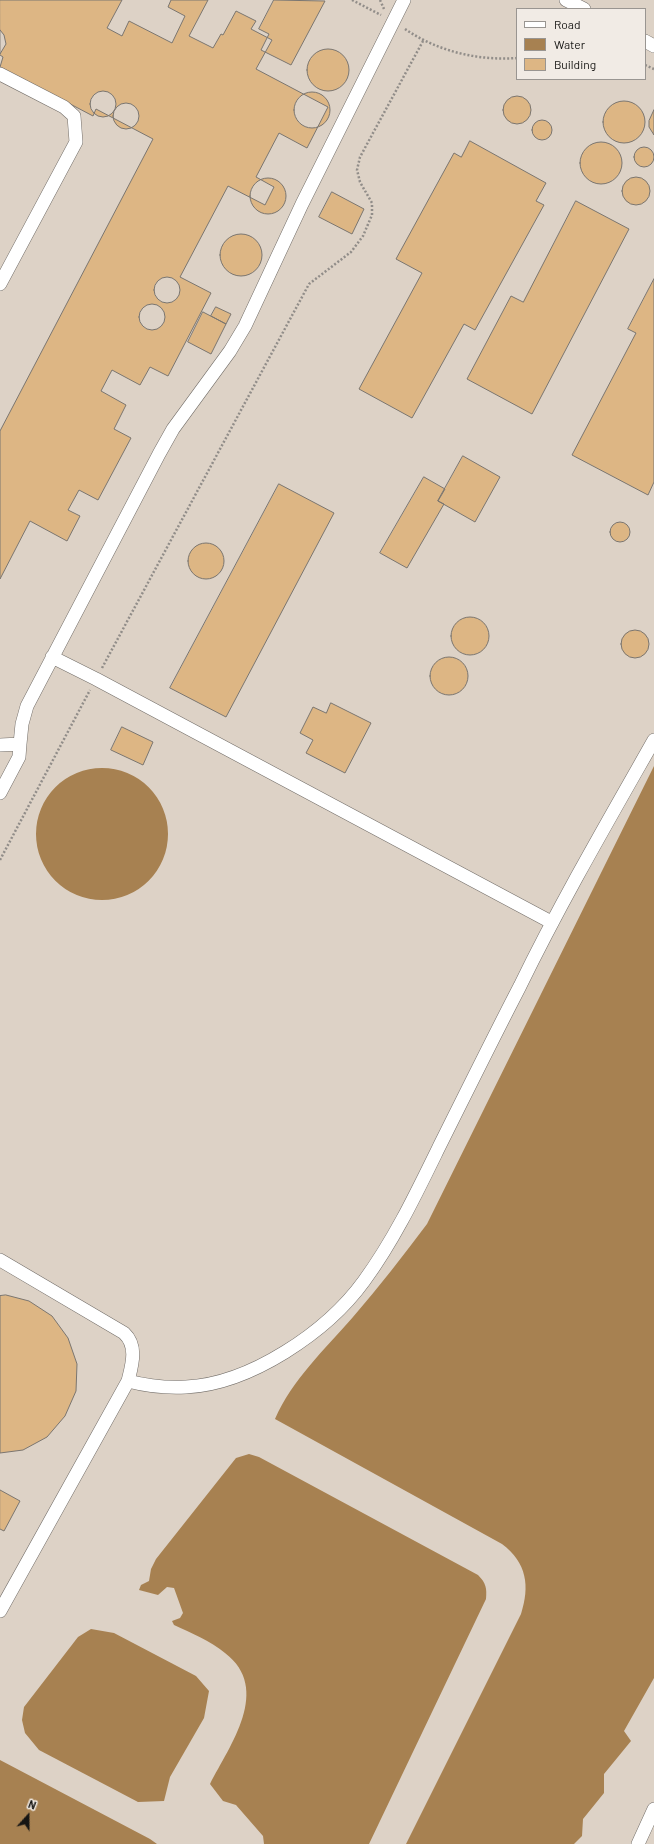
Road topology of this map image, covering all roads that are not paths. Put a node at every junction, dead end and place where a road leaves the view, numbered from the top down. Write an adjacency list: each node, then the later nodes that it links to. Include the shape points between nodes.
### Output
1 (404, 0): 6 (street, via 302,204 245,326 230,351 173,429)
2 (566, 0): 3 (street)
3 (582, 8)
4 (0, 74): 5 (street, via 64,107 74,116 77,130 74,148)
5 (0, 284)
6 (52, 657): 9 (street, via 27,706); 11 (street)
7 (654, 740): 11 (street)
8 (0, 744): 9 (street)
9 (20, 744): 10 (street, via 19,757)
10 (0, 793)
11 (551, 922): 13 (street, via 404,1217 374,1267 355,1292 329,1318 286,1352 246,1372 225,1380 185,1387 143,1385)
12 (0, 1260): 13 (street, via 124,1333 133,1350)
13 (128, 1381): 14 (street)
14 (0, 1611)
15 (654, 1809): 16 (street)
16 (638, 1844)

